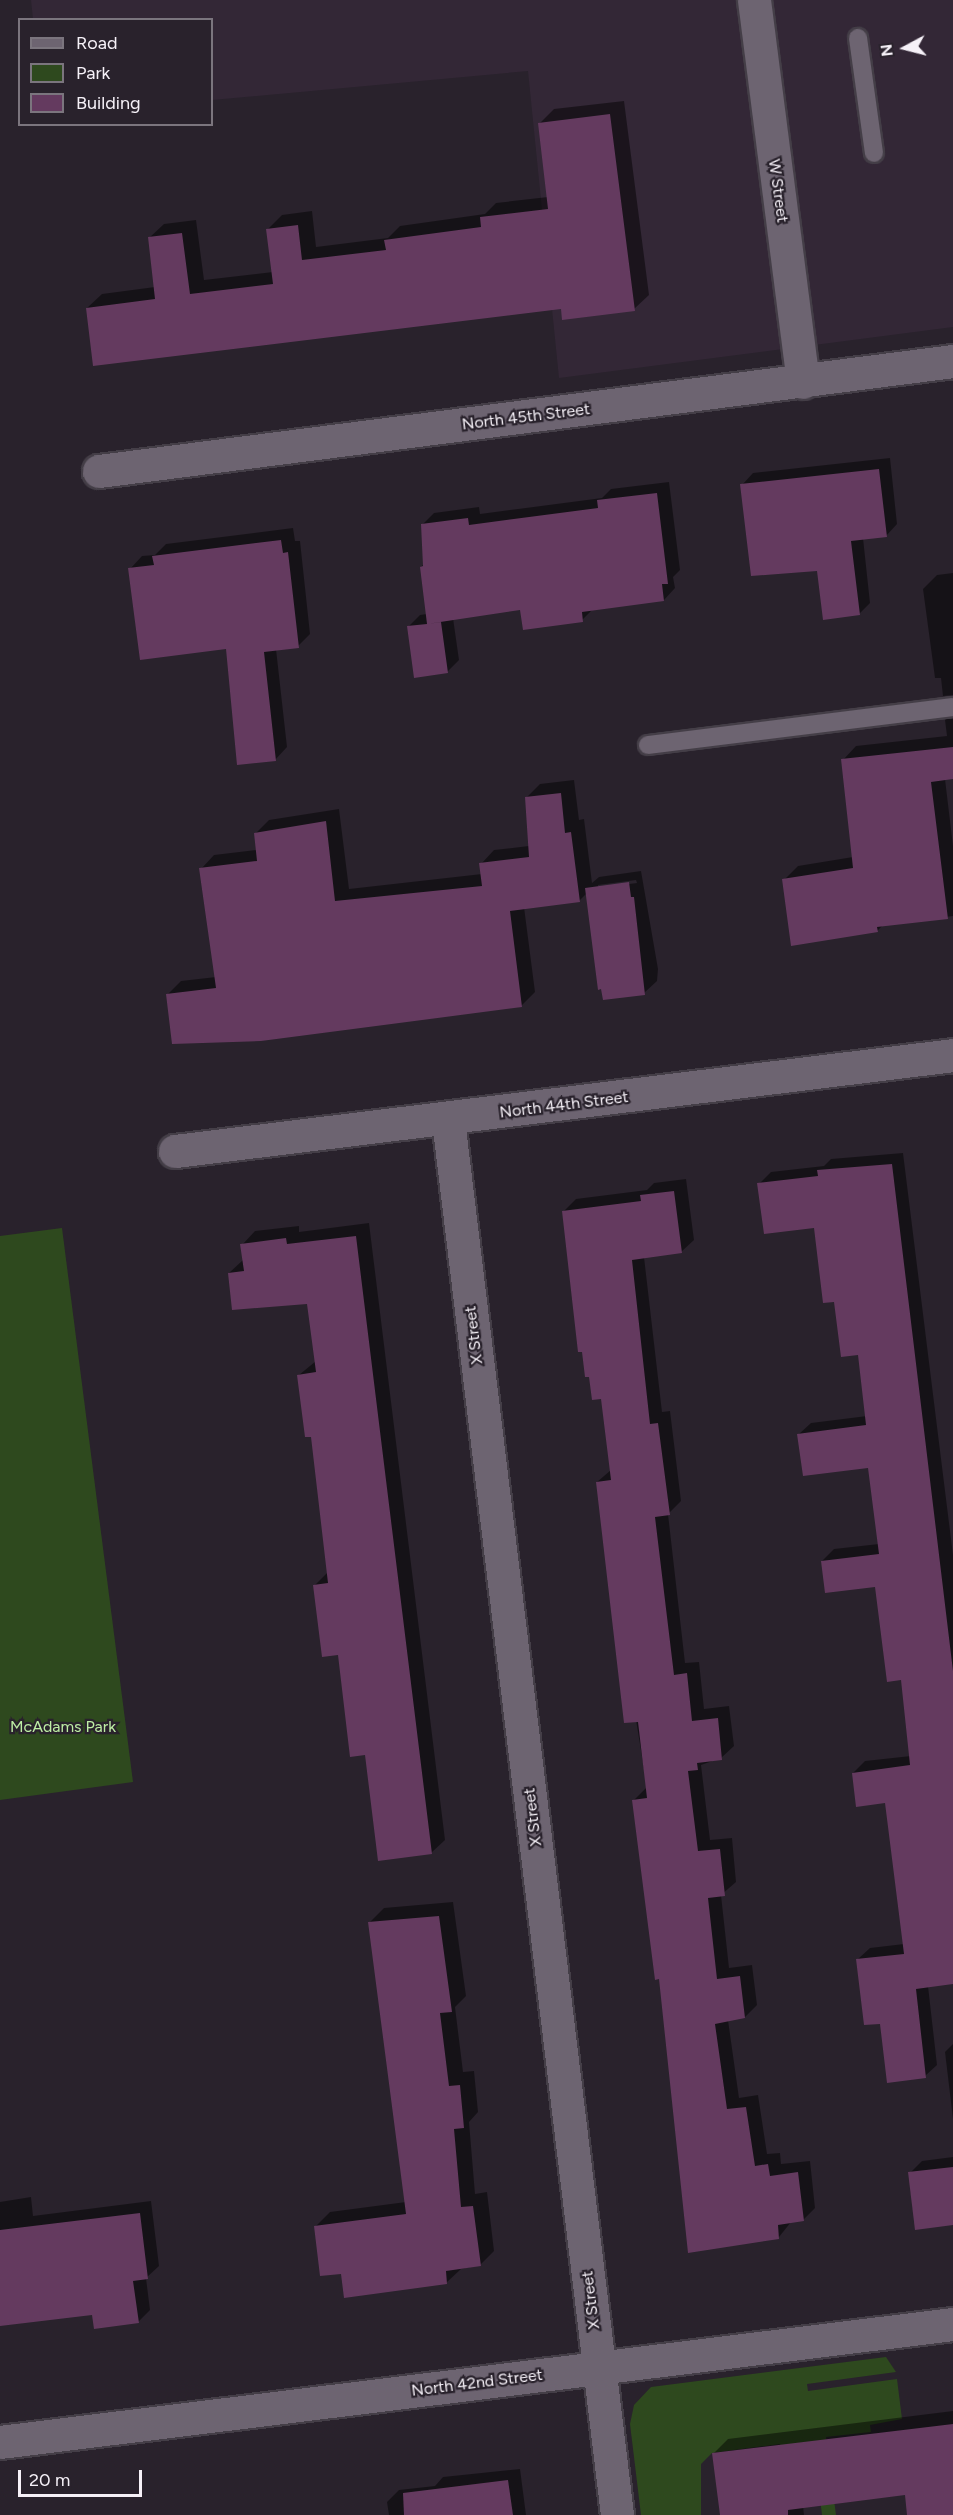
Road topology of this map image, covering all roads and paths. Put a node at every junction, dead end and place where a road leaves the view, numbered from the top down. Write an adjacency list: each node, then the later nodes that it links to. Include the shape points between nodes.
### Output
1 (754, 0): 5 (street, W Street)
2 (858, 38): 3 (lane)
3 (874, 153)
4 (953, 361): 5 (street, North 45th Street)
5 (803, 382): 6 (street, North 45th Street)
6 (99, 471)
7 (953, 707): 8 (lane)
8 (648, 746)
9 (953, 1055): 10 (street, North 44th Street)
10 (448, 1120): 11 (street, North 44th Street); 13 (street, X Street)
11 (175, 1150)
12 (953, 2324): 13 (street, North 42nd Street)
13 (599, 2368): 14 (street, North 42nd Street); 15 (street, X Street)
14 (0, 2442)
15 (616, 2515)

